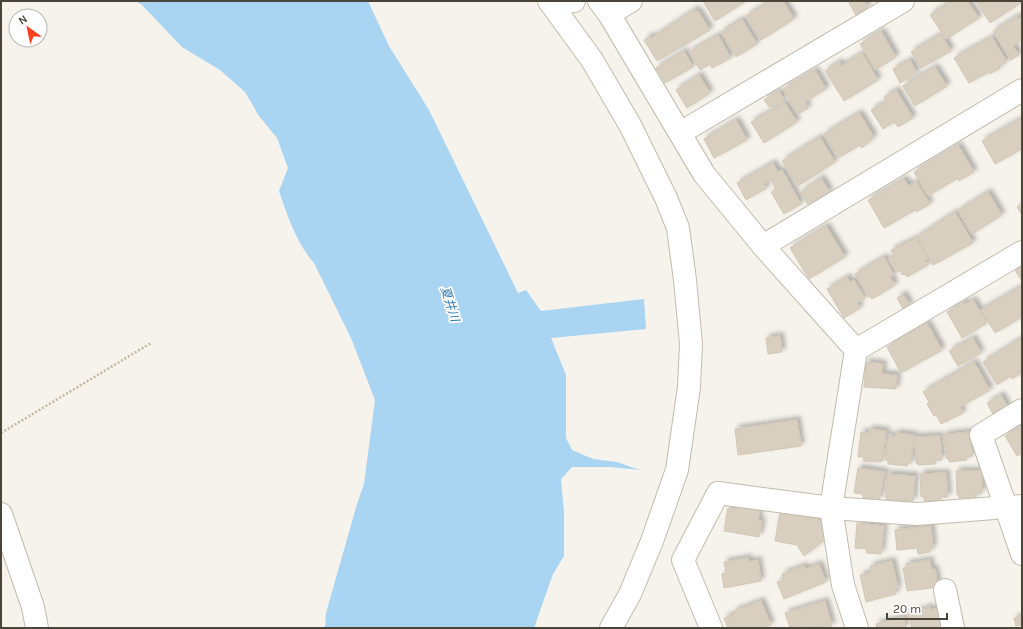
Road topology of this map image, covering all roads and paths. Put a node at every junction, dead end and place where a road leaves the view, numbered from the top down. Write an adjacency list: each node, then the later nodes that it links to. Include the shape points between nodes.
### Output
1 (574, 1): 4 (street)
2 (631, 1): 5 (street)
3 (903, 1): 7 (street)
4 (550, 3): 20 (street, via 592,60 630,126 666,198 678,228 691,344 689,388 677,470 630,594)
5 (604, 7): 7 (street)
6 (1022, 90): 8 (street)
7 (680, 133): 8 (street, via 704,174)
8 (763, 246): 11 (street)
9 (1022, 252): 11 (street)
10 (151, 343): 13 (path)
11 (856, 350): 15 (street)
12 (1022, 410): 14 (street, via 981,435)
13 (1, 433)
14 (1014, 507): 15 (street, via 916,514); 17 (street)
15 (831, 508): 21 (street, via 718,493 683,560); 22 (street, via 843,585)
16 (1, 514): 19 (street, via 33,607)
17 (1022, 554)
18 (945, 590): 23 (street)
19 (37, 628)
20 (611, 628)
21 (711, 628)
22 (857, 628)
23 (954, 628)

